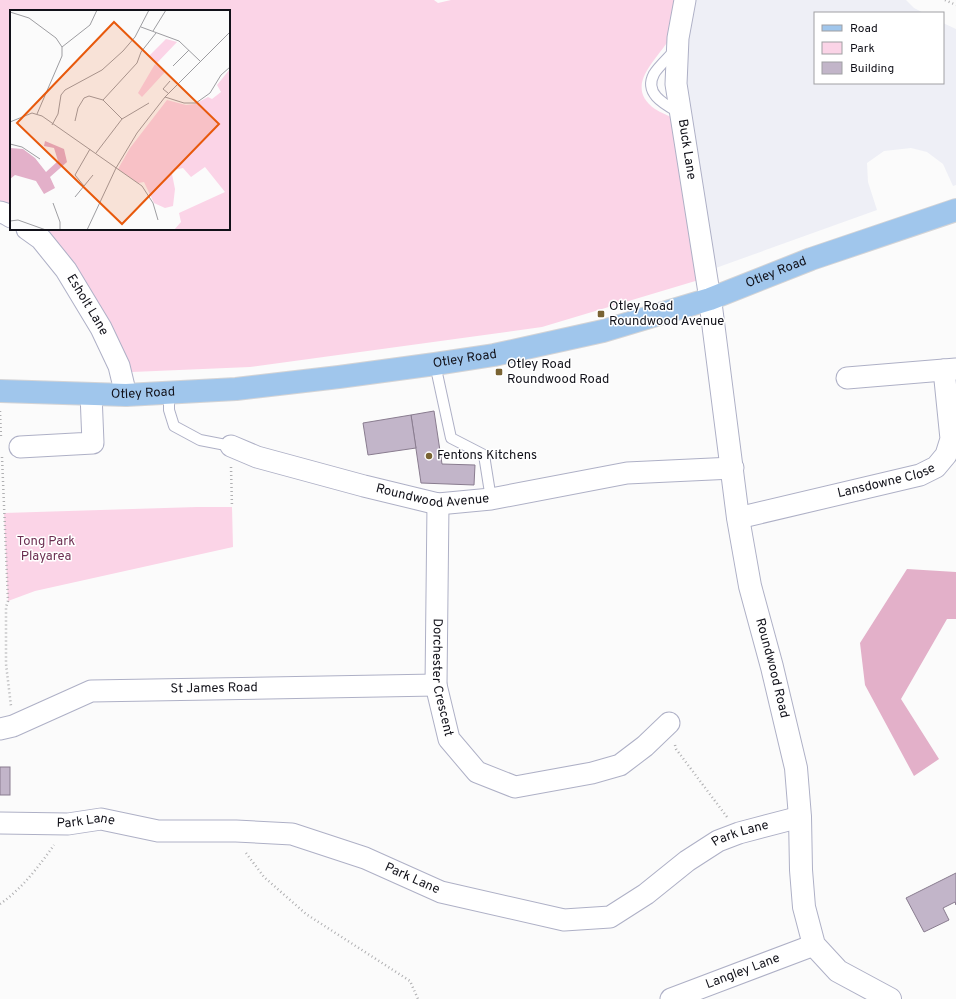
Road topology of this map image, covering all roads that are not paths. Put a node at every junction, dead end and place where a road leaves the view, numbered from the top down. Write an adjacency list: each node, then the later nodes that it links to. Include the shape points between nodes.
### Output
1 (685, 0): 6 (street, Buck Lane, via 678,38 676,84)
2 (956, 210): 6 (main road, Otley Road, via 811,258)
3 (0, 212): 4 (street)
4 (10, 216)
5 (28, 230): 13 (street, Esholt Lane, via 41,239 66,270 119,366)
6 (710, 299): 7 (main road, Otley Road, via 603,331 494,355); 16 (street, Roundwood Road)
7 (436, 364): 11 (main road, Otley Road, via 244,388); 17 (lane, via 451,438 484,455)
8 (950, 370): 9 (street); 19 (street, Lansdowne Close, via 951,439 946,455 936,468 920,475)
9 (847, 378)
10 (0, 391): 12 (main road, Otley Road)
11 (169, 393): 13 (main road, Otley Road); 14 (lane, Roundwood Avenue, via 169,410 174,426 200,440)
12 (91, 394): 13 (main road, Otley Road); 15 (street, via 93,443)
13 (126, 395)
14 (230, 446): 18 (street, Roundwood Avenue, via 257,457)
15 (11, 450)
16 (732, 468): 17 (street, Roundwood Avenue, via 627,473); 19 (street, Roundwood Road)
17 (491, 499): 18 (street, Roundwood Avenue)
18 (438, 504): 20 (street, Dorchester Crescent)
19 (738, 518): 23 (street, Roundwood Road, via 750,586 796,768)
20 (436, 685): 21 (street, Dorchester Crescent, via 449,739 477,772 515,788 620,765); 22 (street, St James Road, via 91,691)
21 (669, 724)
22 (7, 727)
23 (800, 817): 24 (street, Park Lane, via 740,833 718,842 687,861 646,894 610,917 564,920 441,892 365,858 292,834 158,831 101,819 70,824); 25 (street, Roundwood Road, via 804,907)
24 (0, 823)
25 (814, 945): 26 (street, Langley Lane); 27 (street, Roundwood Road, via 838,971)
26 (671, 999)
27 (890, 999)

